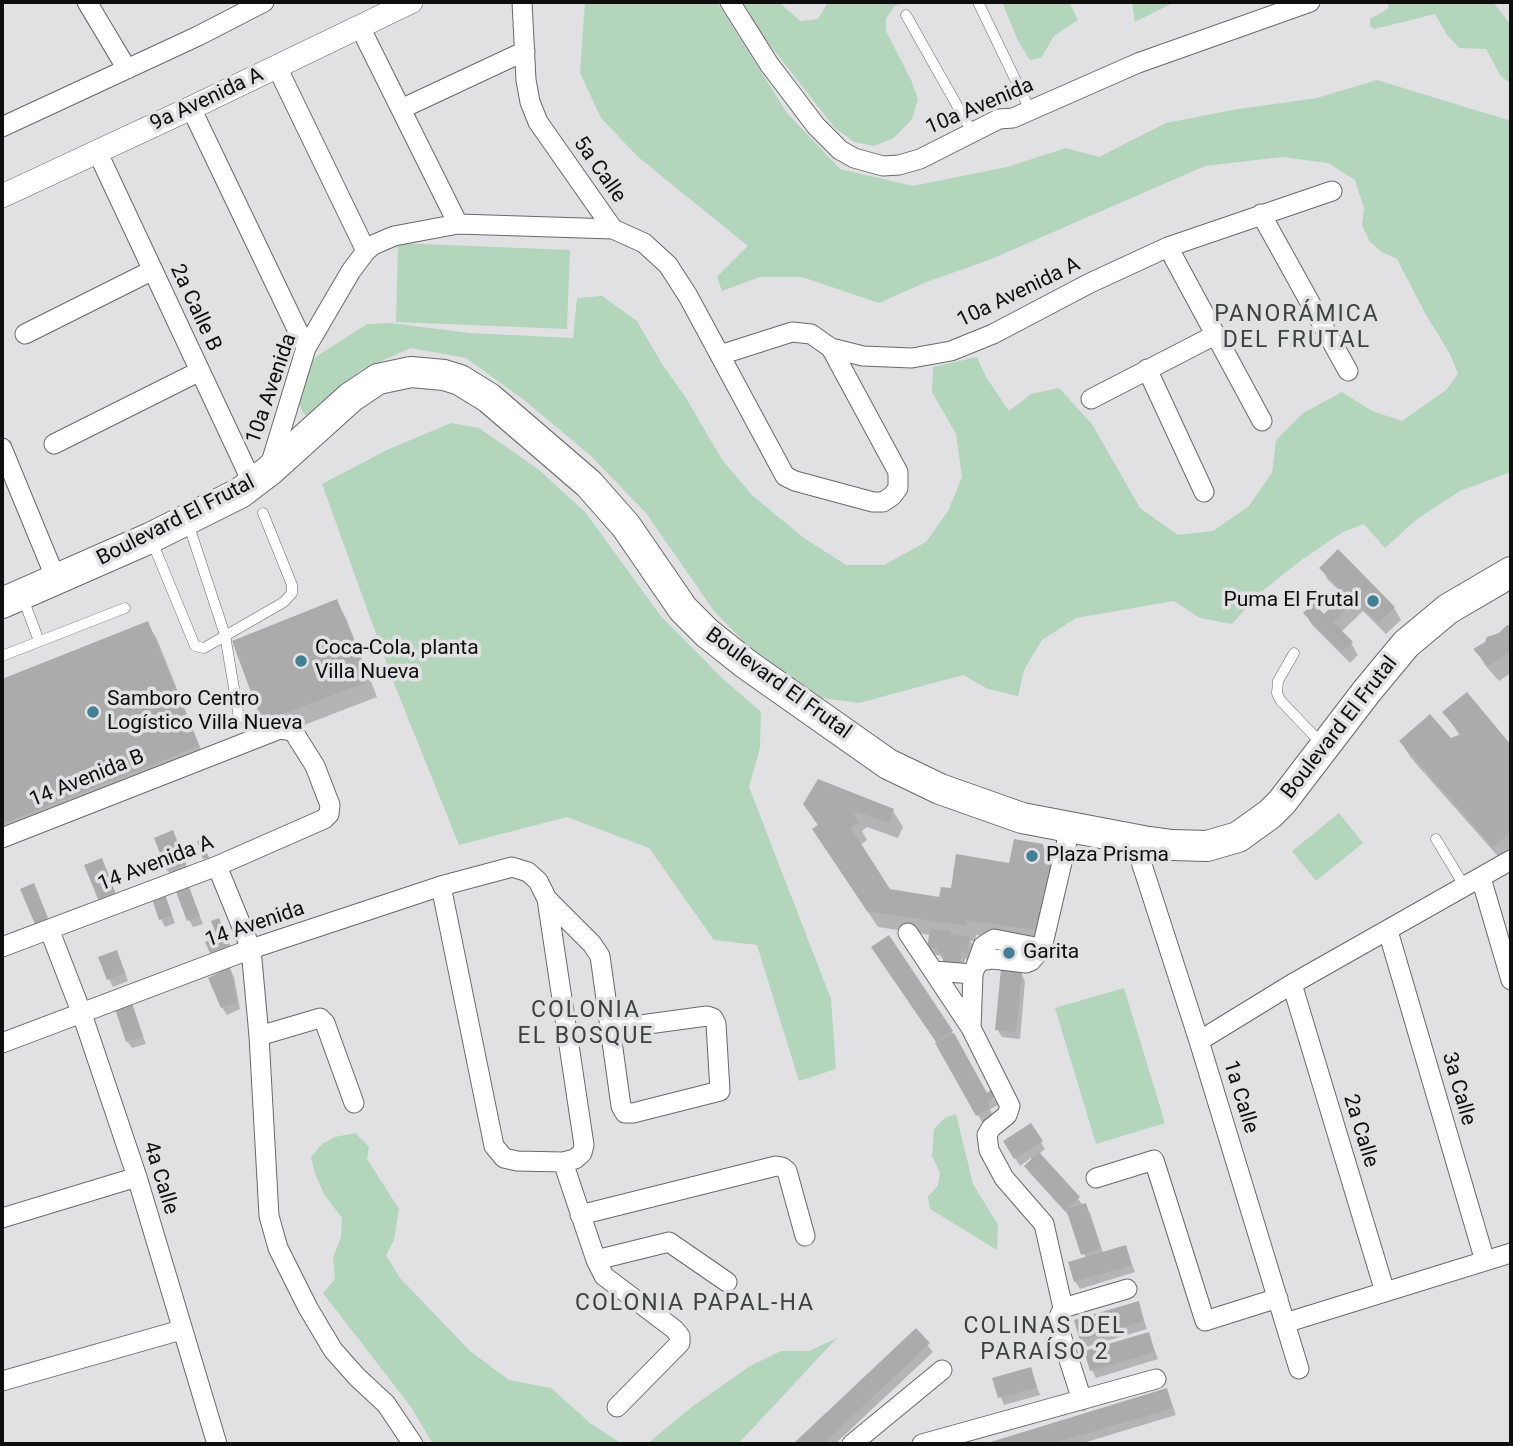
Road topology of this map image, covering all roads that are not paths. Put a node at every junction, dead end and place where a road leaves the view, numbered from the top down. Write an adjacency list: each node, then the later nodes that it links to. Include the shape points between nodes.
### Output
1 (87, 2): 12 (street)
2 (261, 2): 12 (street)
3 (411, 2): 9 (street, 9a Avenida A)
4 (522, 2): 10 (street, 5a Calle)
5 (730, 2): 17 (street, 10a Avenida, via 792,95 830,141 854,158 899,165)
6 (978, 2): 15 (lane)
7 (1310, 2): 15 (street, 10a Avenida, via 1138,63)
8 (906, 15): 17 (lane)
9 (360, 27): 11 (street, 9a Avenida A); 14 (street)
10 (524, 51): 14 (street); 23 (street, 5a Calle, via 530,102 538,122)
11 (277, 67): 13 (street, 9a Avenida A); 25 (street)
12 (127, 69): 16 (street)
13 (191, 108): 18 (street, 9a Avenida A); 29 (street)
14 (401, 109): 22 (street)
15 (1030, 110): 17 (street, 10a Avenida)
16 (2, 127)
17 (972, 132)
18 (97, 151): 20 (street, 9a Avenida A); 26 (street, 2a Calle B)
19 (1332, 191): 21 (street, 10a Avenida A)
20 (2, 196)
21 (1261, 214): 24 (street, 10a Avenida A); 34 (street)
22 (458, 224): 23 (street, 10a Avenida); 25 (street, 10a Avenida, via 394,236)
23 (612, 229): 31 (street, 5a Calle, via 644,243 668,265)
24 (1168, 247): 28 (street); 30 (street, 10a Avenida A, via 951,351 889,358)
25 (366, 251): 29 (street, 10a Avenida)
26 (153, 270): 27 (street); 33 (street, 2a Calle B)
27 (24, 334)
28 (1215, 335): 32 (street); 36 (street)
29 (306, 348): 39 (street, 10a Avenida)
30 (831, 348): 31 (street, 10a Avenida A, via 811,334 792,332); 31 (street, 5a Calle, via 898,472 896,492 883,502 785,476)
31 (720, 355)
32 (1147, 369): 35 (street); 40 (street)
33 (200, 371): 37 (street); 39 (street, 2a Calle B)
34 (1348, 371)
35 (1091, 399)
36 (1262, 421)
37 (54, 444)
38 (2, 448): 45 (street)
39 (261, 478): 42 (main road, Boulevard El Frutal); 55 (main road, Boulevard El Frutal, via 337,408 378,379 428,372 460,380 518,421 589,484 626,526 684,609 746,664 887,764 984,806)
40 (1204, 492)
41 (264, 513): 48 (lane, via 292,593)
42 (186, 520): 43 (main road, Boulevard El Frutal); 48 (lane)
43 (150, 538): 45 (main road, Boulevard El Frutal); 48 (lane, via 195,646 204,648)
44 (1511, 572): 53 (main road, Boulevard El Frutal, via 1448,609 1412,639)
45 (56, 579): 46 (main road, Boulevard El Frutal)
46 (11, 598): 49 (lane)
47 (125, 608): 49 (lane)
48 (225, 635): 52 (lane)
49 (39, 641): 51 (lane)
50 (1294, 653): 53 (lane, via 1276,693)
51 (2, 656)
52 (239, 718)
53 (1324, 747): 57 (main road, Boulevard El Frutal, via 1282,802 1238,837 1207,846)
54 (324, 819): 56 (street, 14 Avenida B, via 330,814 330,805 316,766 293,732 280,729); 60 (street, 14 Avenida A)
55 (1070, 828): 57 (main road, Boulevard El Frutal); 69 (street, via 1044,946 994,940 983,946)
56 (2, 838)
57 (1134, 839): 77 (street, 1a Calle)
58 (1436, 839): 61 (lane)
59 (1511, 860): 61 (street)
60 (217, 866): 64 (street, 14 Avenida A); 68 (street)
61 (1473, 883): 65 (street); 71 (street)
62 (441, 886): 63 (street, 14 Avenida, via 512,867 538,881); 68 (street, 14 Avenida); 80 (street, via 494,1146 504,1158 517,1161)
63 (547, 899): 75 (street, via 600,956); 80 (street, via 584,1144 582,1153)
64 (49, 929): 67 (street, 14 Avenida A); 73 (street, 4a Calle)
65 (1388, 931): 72 (street); 88 (street, 3a Calle)
66 (908, 933): 70 (street)
67 (2, 947)
68 (251, 949): 73 (street, 14 Avenida); 76 (street)
69 (975, 970): 70 (street); 74 (street)
70 (934, 971): 74 (street)
71 (1511, 980)
72 (1292, 984): 77 (street); 91 (street, 2a Calle)
73 (82, 1013): 78 (street, 14 Avenida); 81 (street, 4a Calle)
74 (971, 1028): 93 (street, via 1010,1106 987,1135 989,1150 1004,1178 1045,1224)
75 (611, 1029): 75 (street, via 625,1113 720,1091 713,1018)
76 (259, 1036): 79 (street, via 320,1018); 103 (street, via 269,1216 278,1248 333,1350 386,1404)
77 (1199, 1041): 92 (street, 1a Calle)
78 (2, 1043)
79 (354, 1103)
80 (564, 1162): 83 (street)
81 (137, 1177): 84 (street); 95 (street, 4a Calle)
82 (1096, 1178): 92 (street, via 1154,1160 1205,1321)
83 (580, 1215): 85 (street, via 776,1166 786,1171); 87 (street)
84 (2, 1219)
85 (805, 1236)
86 (1511, 1253): 88 (street)
87 (596, 1260): 89 (street, via 669,1242); 101 (street, via 615,1287 674,1329 681,1343)
88 (1485, 1261): 91 (street)
89 (727, 1282)
90 (1127, 1289): 93 (street)
91 (1385, 1292): 94 (street)
92 (1278, 1298): 94 (street, 1a Calle)
93 (1063, 1308): 100 (street, via 1059,1329)
94 (1285, 1323): 97 (street, 1a Calle)
95 (181, 1330): 99 (street); 102 (street, 4a Calle)
96 (942, 1370): 104 (street)
97 (1299, 1370)
98 (1156, 1379): 100 (street)
99 (2, 1381)
100 (1082, 1399): 105 (street)
101 (617, 1408)
102 (217, 1444)
103 (413, 1444)
104 (852, 1444)
105 (922, 1444)

